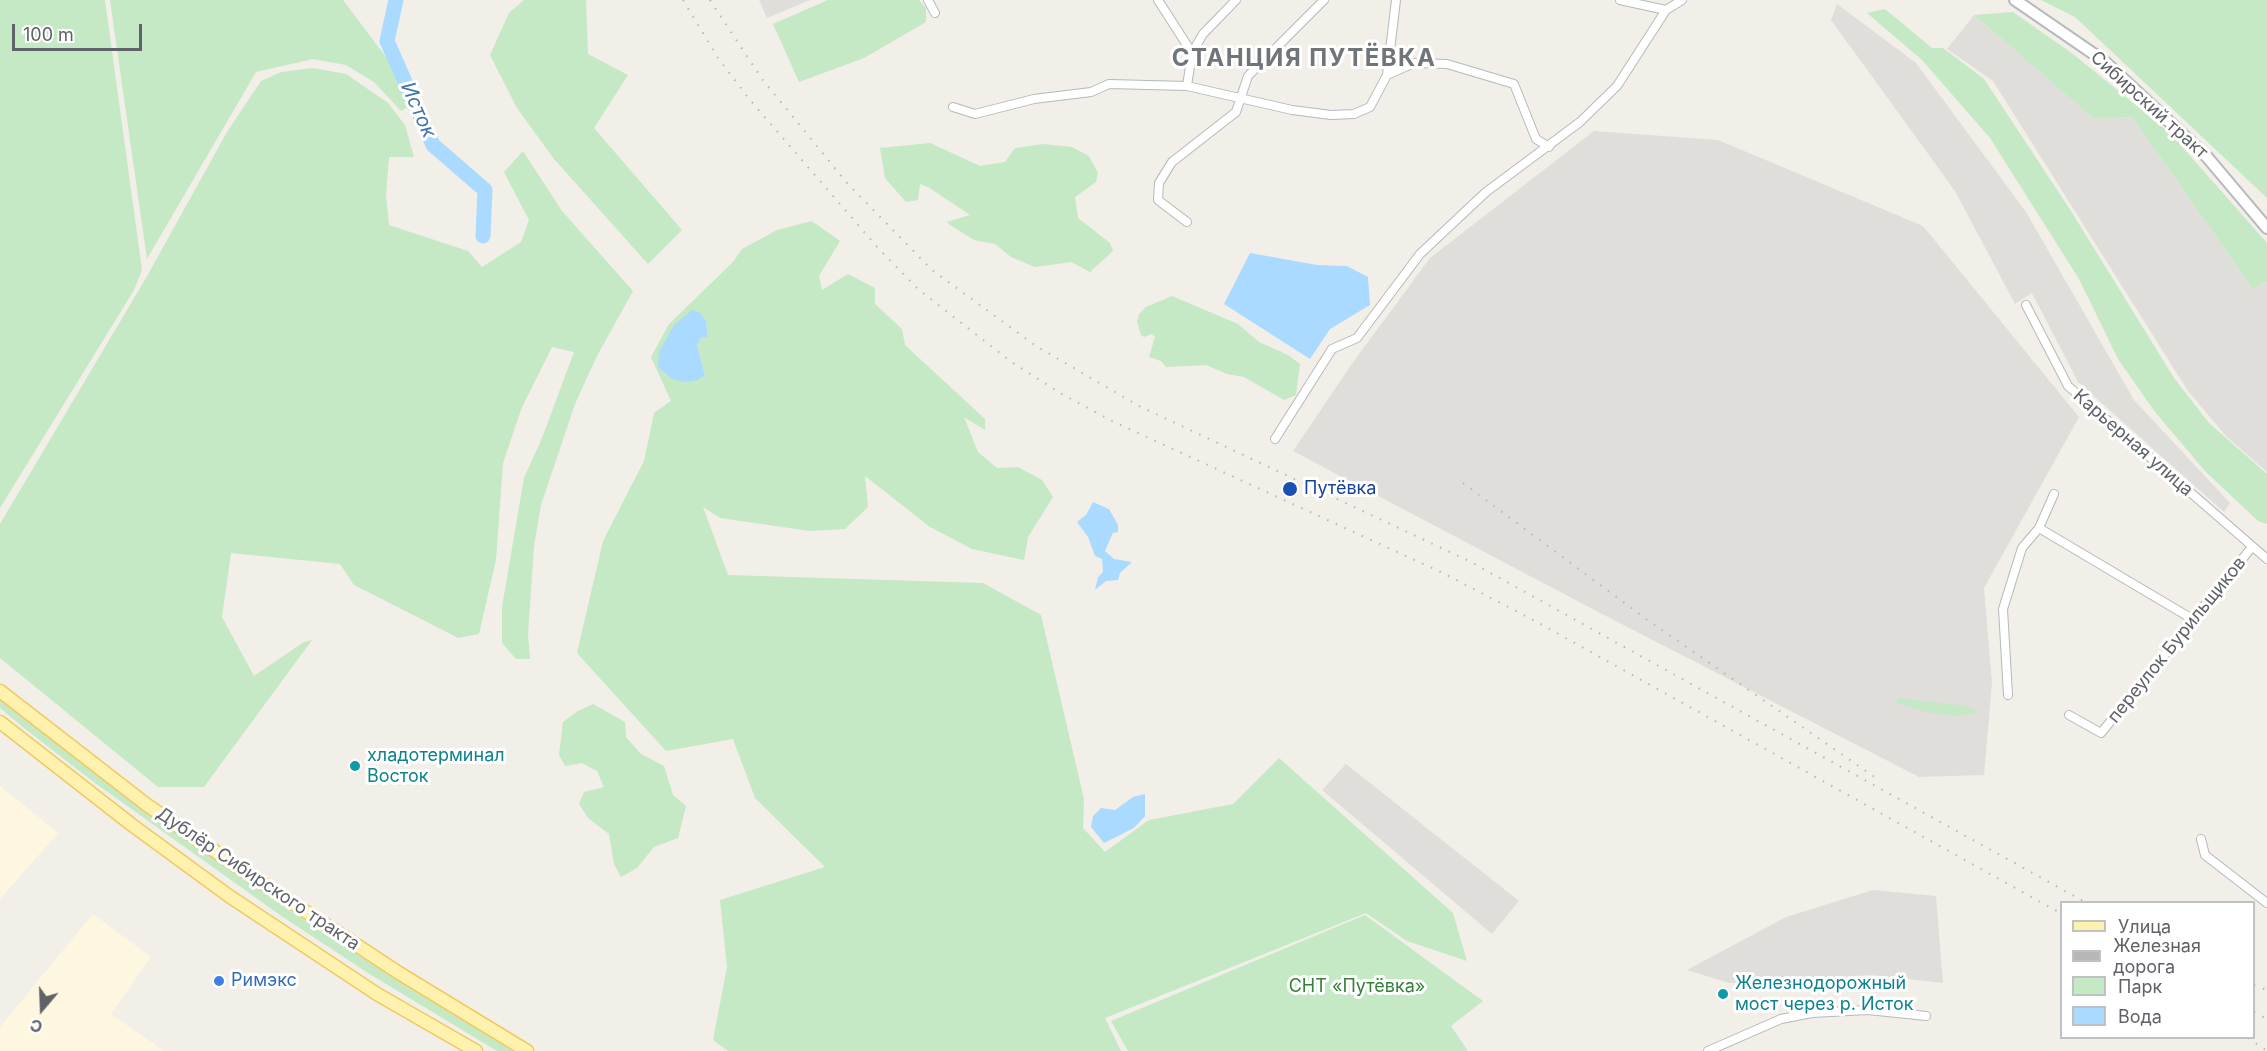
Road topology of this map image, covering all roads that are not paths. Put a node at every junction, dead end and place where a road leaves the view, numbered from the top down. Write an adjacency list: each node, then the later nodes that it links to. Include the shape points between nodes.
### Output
1 (928, 0): 10 (street)
2 (1158, 0): 11 (street)
3 (1236, 0): 11 (street, via 1203,34)
4 (1324, 0): 14 (street, via 1248,76)
5 (1396, 0): 12 (street)
6 (1620, 0): 9 (street)
7 (1682, 0): 9 (street)
8 (2015, 0): 18 (main road, Сибирский тракт, via 2104,61 2207,157)
9 (1666, 10): 16 (street, via 1617,86)
10 (935, 13)
11 (1192, 52): 13 (street)
12 (1387, 75): 14 (street, via 1370,107 1354,114 1292,110); 16 (street, via 1414,63 1447,64 1514,84 1536,139)
13 (1187, 86): 14 (street); 15 (street, via 1108,84 1091,92 1034,99 975,114)
14 (1241, 98): 17 (street, via 1236,112 1172,162 1159,183 1158,200)
15 (953, 107)
16 (1549, 147): 20 (street, via 1486,192 1420,255 1356,338 1332,349)
17 (1187, 222)
18 (2267, 228)
19 (2026, 305): 23 (street, Карьерная улица, via 2068,386)
20 (1275, 439)
21 (2054, 494): 22 (street)
22 (2039, 528): 25 (street); 27 (street, via 2022,548 2003,609)
23 (2252, 547): 24 (street, Карьерная улица); 25 (street, переулок Бурильщиков)
24 (2267, 559)
25 (2194, 620): 28 (street, переулок Бурильщиков, via 2101,733)
26 (0, 691): 34 (main road, Дублёр Сибирского тракта, via 147,805 354,944)
27 (2008, 695)
28 (2069, 715)
29 (0, 722): 33 (main road, Дублёр Сибирского тракта, via 229,896 377,994)
30 (2201, 839): 31 (street, via 2205,855)
31 (2267, 903)
32 (1926, 1016): 35 (street, via 1868,1011 1812,1013 1781,1019)
33 (476, 1051)
34 (527, 1051)
35 (1708, 1051)

